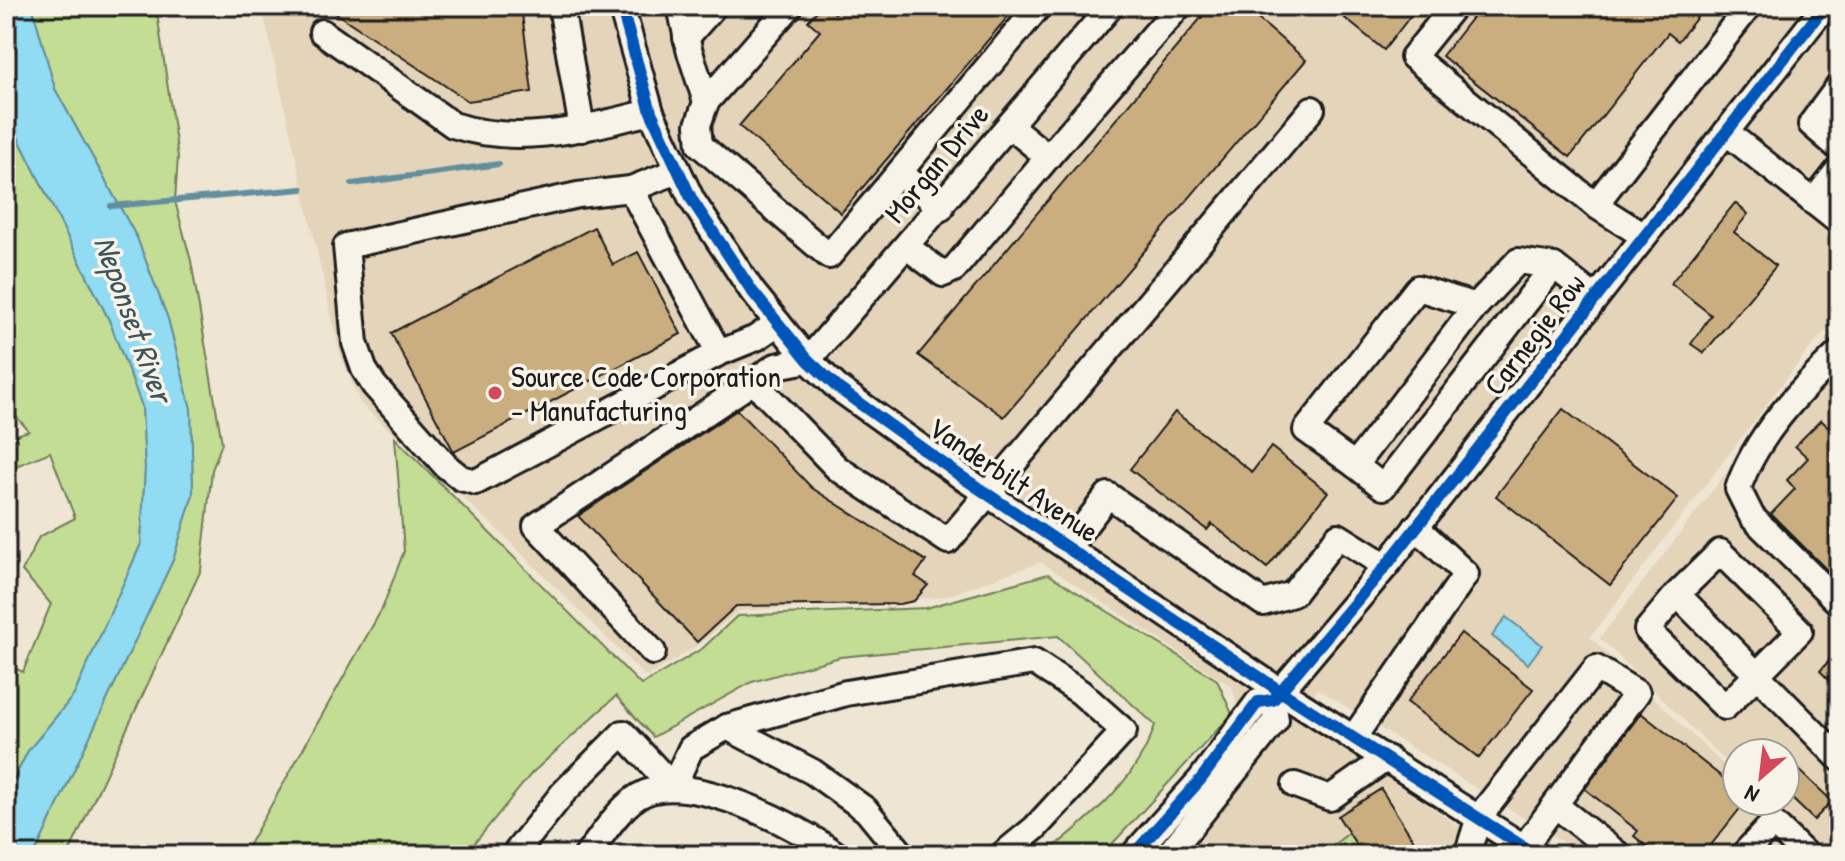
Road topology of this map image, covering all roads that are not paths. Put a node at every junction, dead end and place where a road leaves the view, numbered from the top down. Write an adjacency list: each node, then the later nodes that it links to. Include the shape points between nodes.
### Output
1 (561, 6): 19 (street)
2 (621, 6): 17 (street, Vanderbilt Avenue)
3 (680, 6): 13 (street)
4 (714, 6): 13 (street)
5 (790, 6): 15 (street)
6 (1039, 6): 26 (street)
7 (1111, 6): 18 (street, Morgan Drive)
8 (1179, 6): 23 (street)
9 (1454, 6): 29 (street, via 1413,57)
10 (1749, 6): 29 (street)
11 (1825, 6): 20 (street, Carnegie Row)
12 (322, 32): 19 (street, via 453,125 523,137)
13 (686, 38): 15 (street)
14 (1839, 86): 22 (street, via 1811,124)
15 (706, 102): 21 (street, via 698,125)
16 (1312, 109): 43 (street)
17 (651, 112): 19 (street); 24 (street, Vanderbilt Avenue)
18 (1010, 126): 23 (street); 30 (street, Morgan Drive)
19 (582, 129)
20 (1726, 132): 28 (street); 32 (street, Carnegie Row)
21 (700, 145): 24 (street); 26 (street, via 829,256)
22 (1839, 148)
23 (1048, 157): 33 (street, via 954,269 943,274 933,270)
24 (674, 164): 27 (street); 37 (street, Vanderbilt Avenue, via 721,248)
25 (1839, 169): 28 (street)
26 (900, 172): 30 (street)
27 (631, 189): 38 (street); 38 (street, via 578,195 346,246 355,343 364,369 446,466 476,482)
28 (1813, 202): 31 (street)
29 (1595, 205): 32 (street)
30 (941, 208): 33 (street, Morgan Drive)
31 (1839, 222)
32 (1644, 236): 35 (street, Carnegie Row)
33 (907, 247): 40 (street, Morgan Drive)
34 (1554, 266): 35 (street); 36 (street, via 1518,261); 42 (street, via 1383,487)
35 (1595, 298): 44 (street, Carnegie Row)
36 (1476, 306): 42 (street); 42 (street, via 1418,288 1306,430)
37 (778, 323): 38 (street); 40 (street, Vanderbilt Avenue)
38 (719, 353)
39 (1839, 353): 48 (street, via 1748,460 1738,489 1752,517)
40 (808, 360): 41 (street, via 776,366); 43 (street, Vanderbilt Avenue, via 838,388)
41 (753, 381): 43 (street, via 837,468 948,541); 49 (street, via 536,526)
42 (1355, 465)
43 (988, 495): 45 (street, Vanderbilt Avenue)
44 (1416, 527): 46 (street, Carnegie Row); 53 (street, via 1466,574)
45 (1068, 547): 46 (street, via 1108,495 1263,603 1293,594 1338,536); 51 (street, Vanderbilt Avenue)
46 (1386, 566): 51 (street, Carnegie Row)
47 (1677, 594): 50 (street); 50 (street, via 1647,630 1725,707); 50 (street, via 1720,552 1800,631)
48 (1839, 603)
49 (653, 652)
50 (1759, 676): 55 (street)
51 (1276, 696): 53 (street, Vanderbilt Avenue); 66 (street, via 1258,702 1201,779); 67 (street, via 1276,720)
52 (727, 727): 57 (street, via 691,748); 64 (street, via 813,772 866,810); 65 (street, via 846,693 1034,662 1080,692 1124,731 1035,828)
53 (1354, 737): 54 (street, Vanderbilt Avenue)
54 (1387, 758): 56 (street, via 1330,798); 59 (street, Vanderbilt Avenue)
55 (1839, 758)
56 (1295, 785)
57 (673, 787): 61 (street, via 623,733 563,793); 62 (street, via 635,799); 63 (street, via 769,813 809,833)
58 (1555, 805): 59 (street, via 1637,693 1596,668); 60 (street); 69 (street)
59 (1479, 817): 60 (street, Vanderbilt Avenue); 68 (street)
60 (1530, 851)
61 (514, 855)
62 (587, 855)
63 (837, 855)
64 (903, 855)
65 (1002, 855)
66 (1133, 855)
67 (1168, 855)
68 (1467, 855)
69 (1619, 855)
70 (1743, 855): 71 (street, via 1773,823)
71 (1806, 855)

